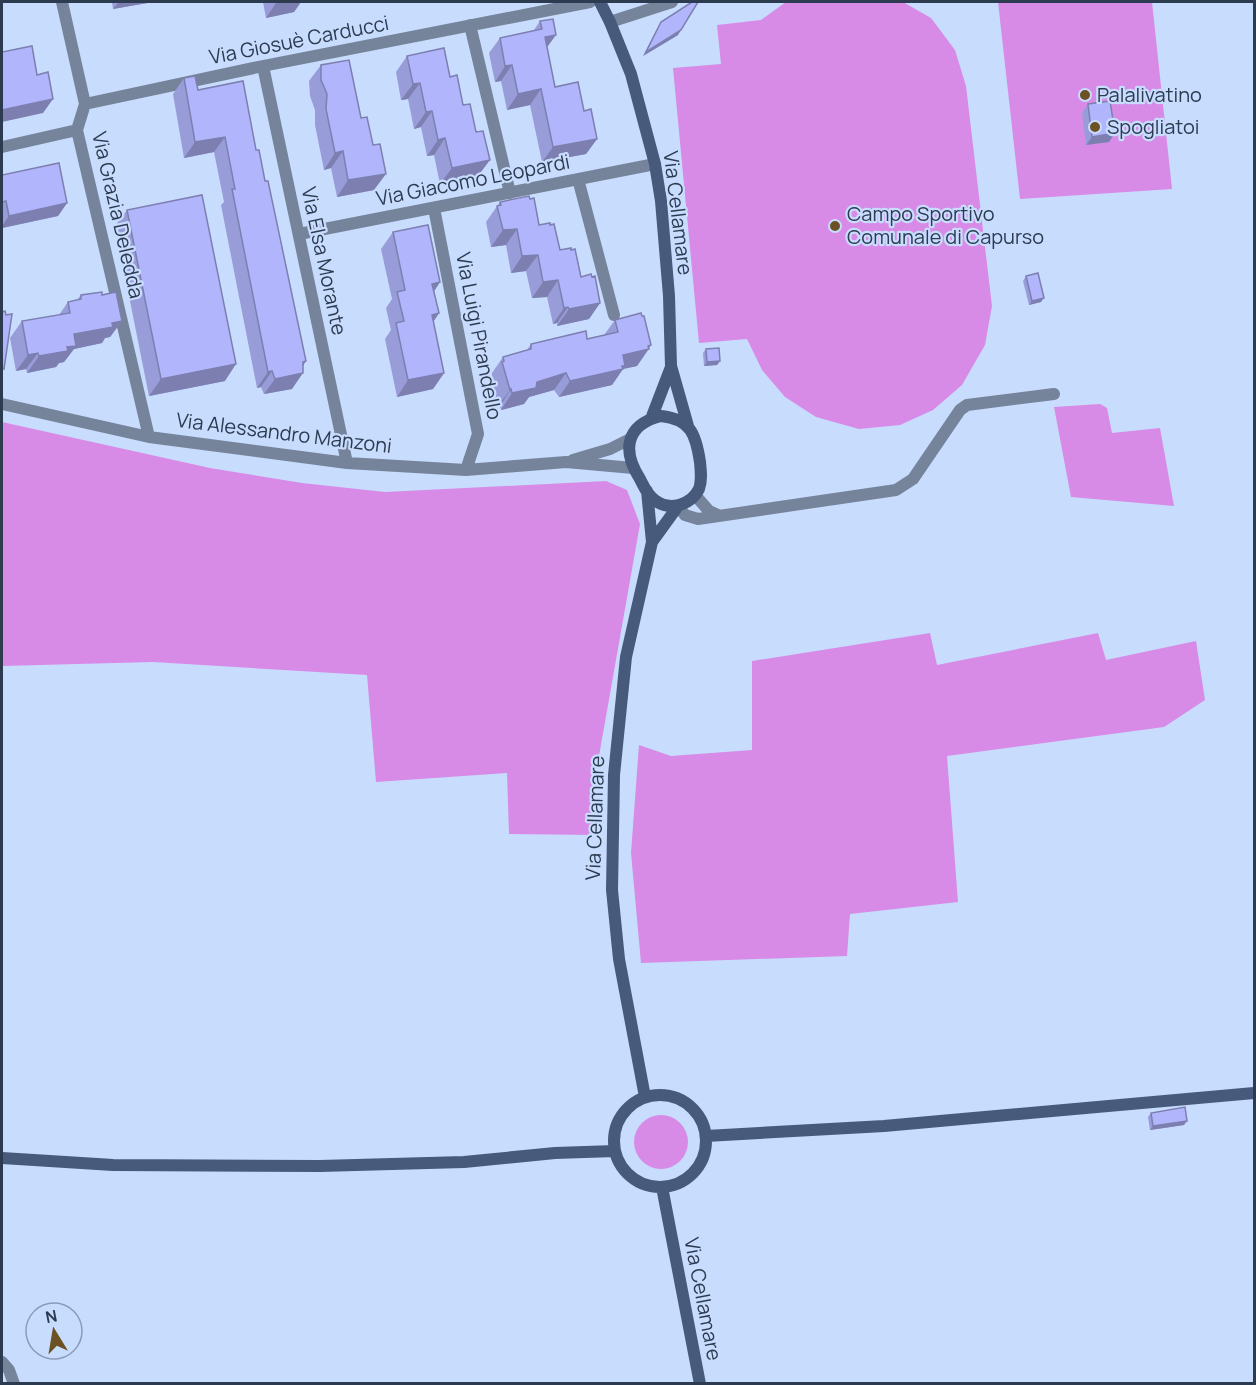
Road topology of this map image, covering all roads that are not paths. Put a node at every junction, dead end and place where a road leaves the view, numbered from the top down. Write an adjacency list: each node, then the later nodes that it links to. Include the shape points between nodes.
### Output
1 (62, 2): 8 (street)
2 (590, 2): 6 (street, Via Giosuè Carducci)
3 (600, 2): 5 (street, Via Cellamare)
4 (672, 2): 5 (street)
5 (610, 22): 11 (street, Via Cellamare, via 631,74)
6 (470, 26): 7 (street, Via Giosuè Carducci); 13 (street)
7 (263, 66): 8 (street, Via Giosuè Carducci); 15 (street, Via Elsa Morante)
8 (86, 104): 9 (street, Via Grazia Deledda)
9 (77, 130): 10 (street); 22 (street, Via Grazia Deledda)
10 (2, 147)
11 (655, 164): 12 (street, Via Giacomo Leopardi); 17 (street, Via Cellamare, via 669,297)
12 (578, 179): 13 (street, Via Giacomo Leopardi); 16 (street)
13 (510, 193): 14 (street, Via Giacomo Leopardi)
14 (434, 208): 15 (street, Via Giacomo Leopardi); 27 (street, Via Luigi Pirandello, via 478,434)
15 (299, 234): 25 (street, Via Elsa Morante)
16 (614, 315)
17 (671, 366): 20 (street, Via Cellamare); 21 (street, Via Cellamare)
18 (1054, 394): 31 (street, via 967,405 914,479 896,490)
19 (2, 404): 22 (street, Via Alessandro Manzoni)
20 (651, 419): 21 (street, via 670,417); 23 (street, Via Cellamare, via 635,430)
21 (688, 426): 29 (street, Via Cellamare, via 697,443 701,472)
22 (149, 436): 25 (street, Via Alessandro Manzoni)
23 (630, 439): 24 (street, Via Alessandro Manzoni); 26 (street, Via Cellamare, via 629,459)
24 (566, 462): 26 (street, Via Alessandro Manzoni); 27 (street, Via Alessandro Manzoni)
25 (347, 463): 27 (street, Via Alessandro Manzoni)
26 (633, 468): 28 (street, Via Cellamare)
27 (466, 471)
28 (647, 491): 30 (street, Via Cellamare, via 666,506); 32 (street, Via Cellamare)
29 (695, 495): 30 (street, Via Cellamare); 31 (street, via 709,511)
30 (678, 506): 31 (street, via 698,519); 32 (street, Via Cellamare)
31 (721, 516)
32 (652, 542): 34 (street, Via Cellamare, via 626,657 614,775 612,890 619,959)
33 (1254, 1093): 35 (street, via 962,1120)
34 (645, 1097): 35 (street, via 666,1095 685,1102 700,1117); 36 (street, via 619,1118)
35 (706, 1137): 38 (street, via 703,1158 695,1171 676,1184)
36 (615, 1151): 37 (street, via 464,1162 320,1166 112,1166); 38 (street, via 623,1169 634,1179)
37 (2, 1158)
38 (662, 1187): 41 (street, Via Cellamare)
39 (2, 1362): 40 (street)
40 (14, 1383)
41 (700, 1383)

